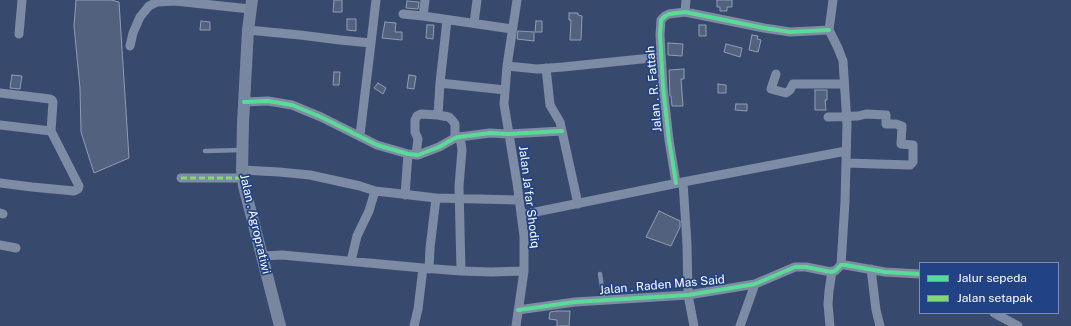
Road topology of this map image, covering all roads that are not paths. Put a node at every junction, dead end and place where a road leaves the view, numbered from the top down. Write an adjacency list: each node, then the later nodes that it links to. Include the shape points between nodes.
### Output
1 (22, 0): 17 (street)
2 (376, 0): 18 (street)
3 (425, 0): 11 (street)
4 (477, 0): 13 (street)
5 (517, 0): 15 (street, Jalan Ja'far Shodiq)
6 (686, 0): 9 (street)
7 (833, 0): 16 (street)
8 (251, 5): 14 (street, Jalan . Agropratiwi); 19 (street, via 157,2 143,12)
9 (685, 12): 16 (street, Jalan . R. Fattah, via 790,32); 20 (street, Jalan . R. Fattah, via 669,14 661,20)
10 (403, 14): 11 (street)
11 (424, 16): 12 (street)
12 (447, 20): 13 (street); 24 (street)
13 (474, 23): 15 (street)
14 (248, 30): 18 (street); 28 (street, Jalan . Agropratiwi)
15 (512, 30): 21 (street, Jalan Ja'far Shodiq)
16 (829, 30): 25 (street, via 843,61)
17 (19, 34)
18 (371, 43): 36 (street)
19 (130, 46)
20 (661, 57): 22 (street); 46 (street, Jalan . R. Fattah, via 666,110)
21 (507, 66): 22 (street); 26 (street, Jalan Ja'far Shodiq)
22 (546, 68): 34 (street, via 550,104)
23 (776, 74): 25 (street, via 771,90 786,93 793,84)
24 (440, 82): 26 (street); 29 (street)
25 (844, 84): 30 (street)
26 (505, 90): 35 (street, Jalan Ja'far Shodiq)
27 (0, 93): 33 (street, via 52,100)
28 (244, 102): 36 (street, via 268,101 292,105); 38 (street, Jalan . Agropratiwi)
29 (438, 114): 37 (street, via 452,120); 41 (street, via 416,116 415,132 418,139)
30 (846, 116): 31 (street); 39 (street); 42 (street, via 886,115 886,124 902,126 902,144 913,145 913,162)
31 (828, 117)
32 (0, 125): 33 (street)
33 (51, 131): 45 (street, via 79,186 78,189 74,191)
34 (562, 131): 35 (street); 52 (street)
35 (508, 134): 37 (street, via 490,133); 51 (street, Jalan Ja'far Shodiq)
36 (360, 136): 41 (street, via 377,145)
37 (457, 138): 41 (street, via 439,147); 50 (street, via 462,150)
38 (242, 150): 40 (lane); 43 (street, Jalan . Agropratiwi)
39 (846, 150): 42 (street); 46 (street)
40 (205, 151)
41 (412, 155): 48 (street)
42 (846, 162): 58 (street)
43 (243, 174): 44 (street); 47 (street, via 278,172 310,175); 56 (street, Jalan . Agropratiwi)
44 (181, 178)
45 (0, 183)
46 (680, 183): 52 (street); 67 (street, Jalan . R. Fattah, via 687,244)
47 (375, 191): 48 (street); 57 (street, via 357,236)
48 (404, 195): 49 (street)
49 (436, 198): 50 (street); 59 (street)
50 (460, 199): 51 (street); 61 (street)
51 (519, 200): 53 (street, Jalan Ja'far Shodiq)
52 (578, 204): 53 (street)
53 (521, 215): 62 (street, Jalan Ja'far Shodiq)
54 (0, 246): 55 (street)
55 (16, 248)
56 (263, 256): 57 (street, via 282,255); 71 (street, Jalan . Agropratiwi)
57 (351, 261): 59 (street)
58 (841, 265): 60 (street); 63 (street)
59 (426, 268): 61 (street); 72 (street)
60 (871, 269): 65 (street); 77 (street)
61 (461, 270): 62 (street)
62 (524, 271): 69 (street, Jalan Ja'far Shodiq)
63 (832, 271): 66 (street, Jalan . Raden Mas Said, via 794,267); 76 (street, via 828,304)
64 (600, 274): 68 (lane)
65 (919, 274)
66 (755, 284): 67 (street, Jalan . Raden Mas Said); 75 (street)
67 (688, 294): 68 (street, Jalan . Raden Mas Said); 74 (street, Jalan . R. Fattah)
68 (604, 300): 69 (street, Jalan . Raden Mas Said)
69 (518, 310): 73 (street, Jalan Ja'far Shodiq)
70 (996, 314): 78 (street)
71 (280, 326)
72 (414, 326)
73 (516, 326)
74 (694, 326)
75 (740, 326)
76 (830, 326)
77 (880, 326)
78 (1018, 326)

